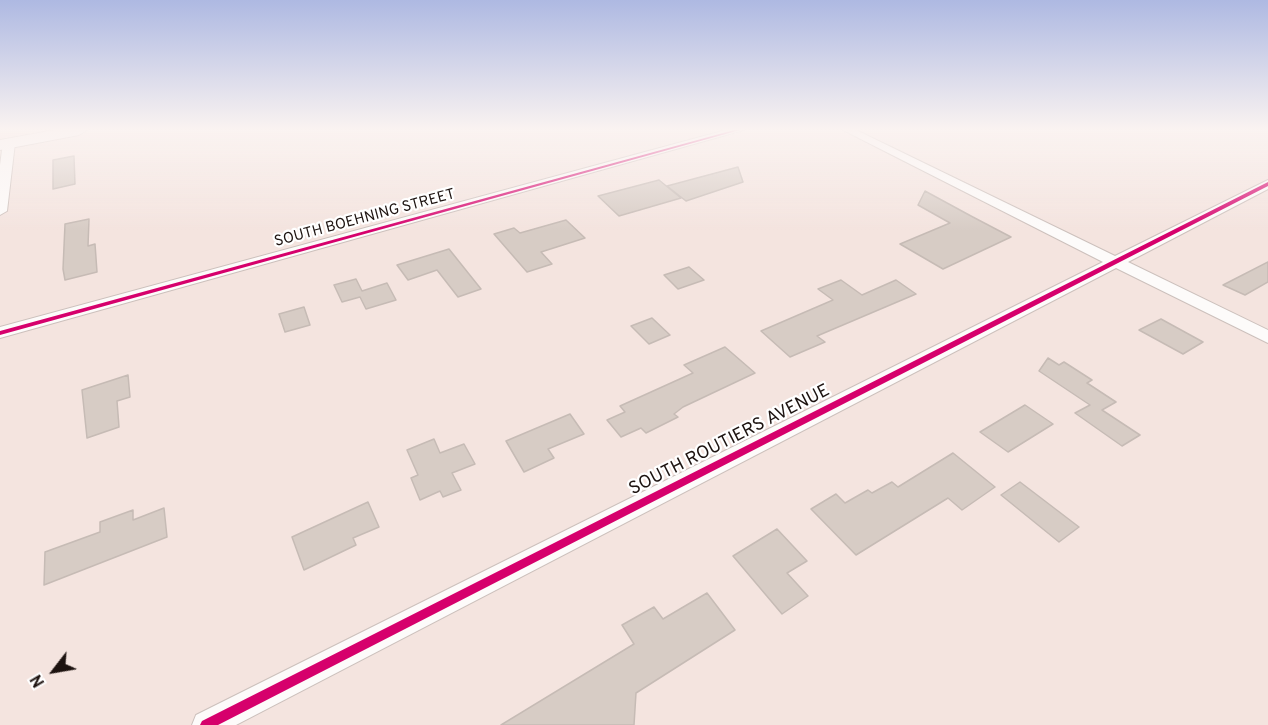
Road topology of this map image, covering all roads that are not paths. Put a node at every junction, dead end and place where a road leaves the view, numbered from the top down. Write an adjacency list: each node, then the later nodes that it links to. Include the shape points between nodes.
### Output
1 (3, 164): 5 (street)
2 (615, 164): 7 (street, SOUTH BOEHNING STREET)
3 (917, 164): 6 (street)
4 (1268, 184): 6 (street, SOUTH ROUTIERS AVENUE)
5 (0, 211)
6 (1116, 262): 8 (street); 9 (street, SOUTH ROUTIERS AVENUE)
7 (0, 333)
8 (1268, 337)
9 (206, 725)

